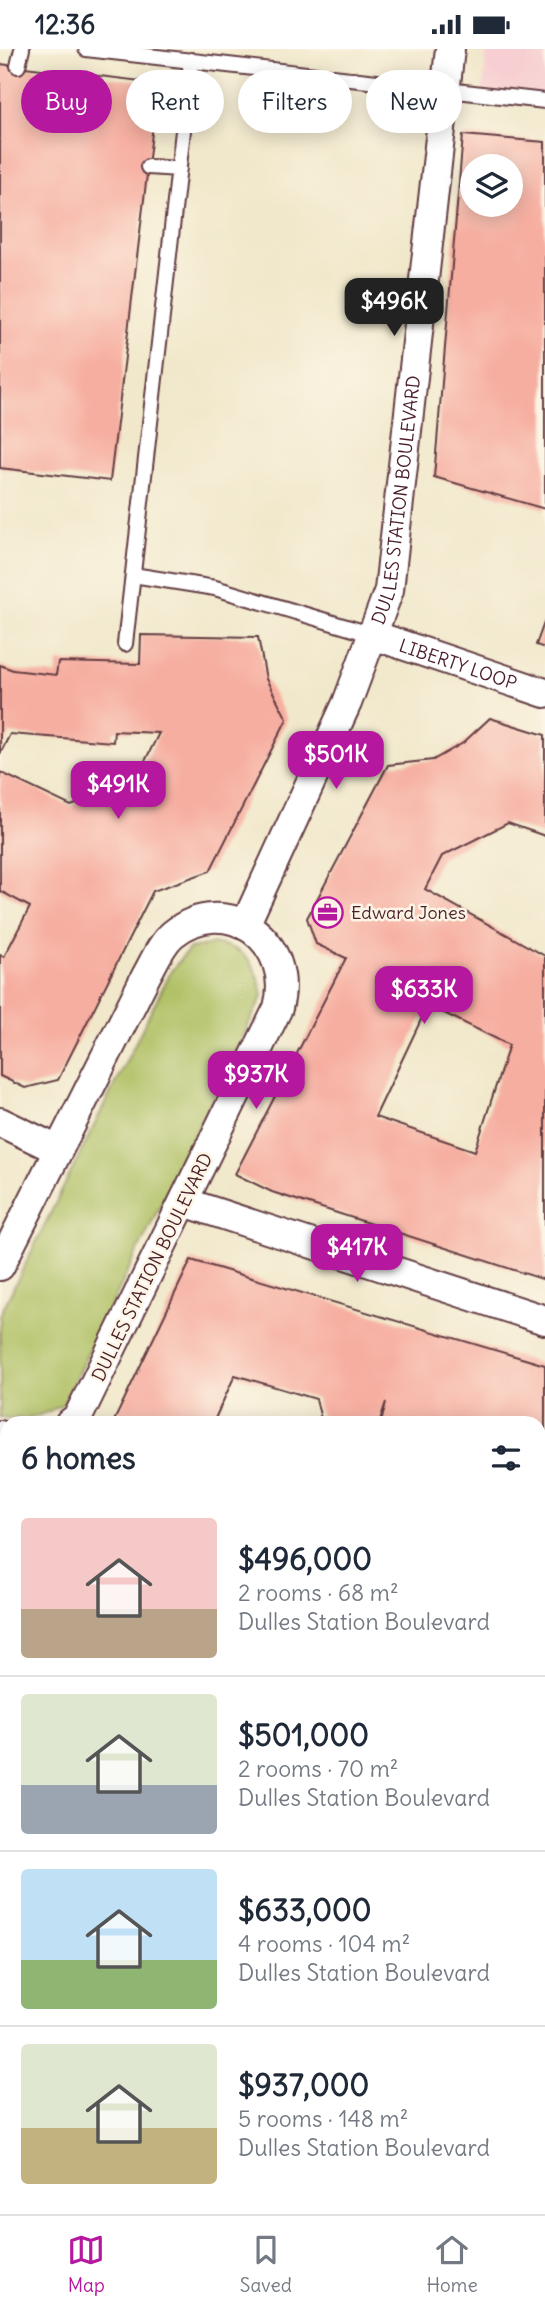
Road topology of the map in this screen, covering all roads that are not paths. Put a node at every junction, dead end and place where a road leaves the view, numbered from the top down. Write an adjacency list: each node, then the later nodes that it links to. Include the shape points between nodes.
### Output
1 (22, 49): 5 (lane)
2 (86, 49): 4 (lane)
3 (450, 49): 6 (street, DULLES STATION BOULEVARD)
4 (191, 60): 7 (lane); 12 (lane)
5 (18, 66)
6 (448, 70)
7 (366, 79)
8 (462, 90): 9 (lane)
9 (545, 101)
10 (442, 133): 14 (street, DULLES STATION BOULEVARD, via 389,590)
11 (148, 167): 12 (lane)
12 (179, 169): 13 (lane)
13 (133, 576): 14 (lane, via 215,588); 15 (lane)
14 (370, 634): 16 (street, LIBERTY LOOP); 17 (street, DULLES STATION BOULEVARD, via 347,703)
15 (125, 644)
16 (545, 694)
17 (245, 925): 19 (street, via 223,919 190,923 171,935); 20 (street, DULLES STATION BOULEVARD, via 272,949 282,970 282,994)
18 (0, 1122): 19 (street)
19 (58, 1150): 21 (street)
20 (184, 1202): 22 (street); 23 (street, DULLES STATION BOULEVARD)
21 (0, 1266)
22 (545, 1320)
23 (78, 1416)

